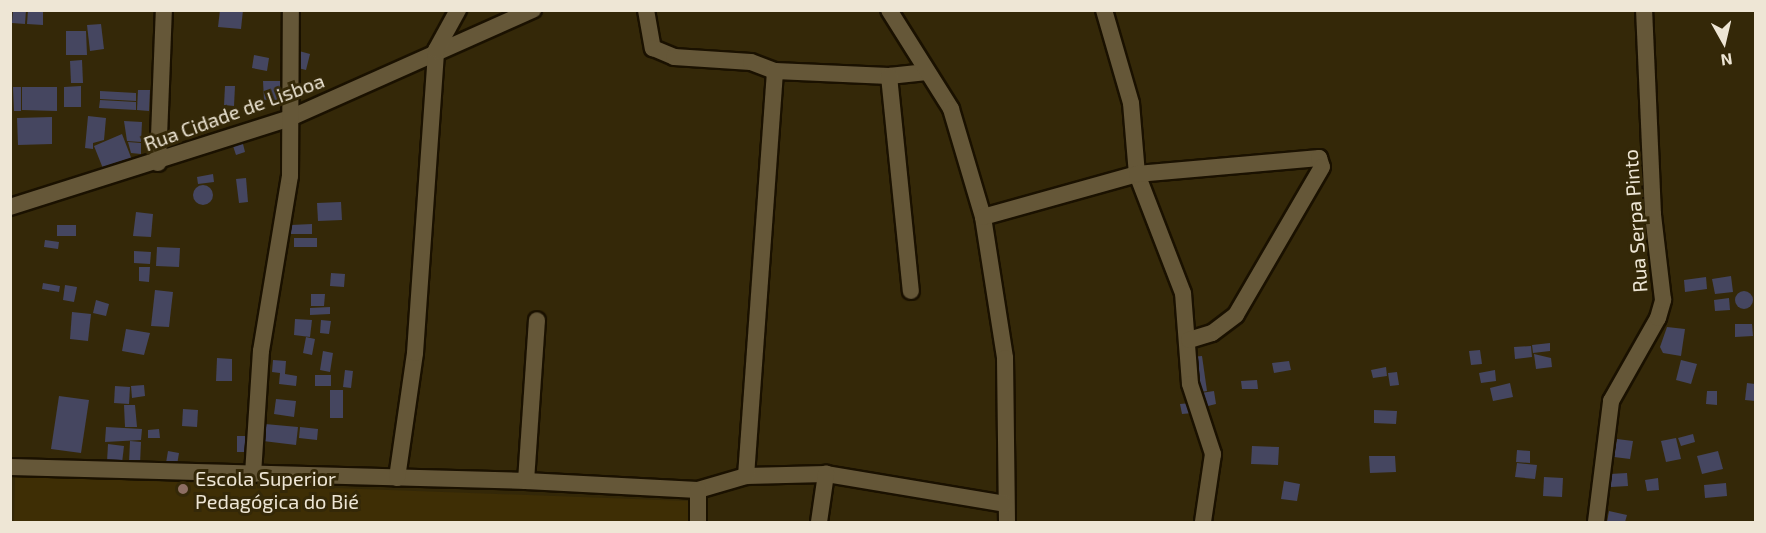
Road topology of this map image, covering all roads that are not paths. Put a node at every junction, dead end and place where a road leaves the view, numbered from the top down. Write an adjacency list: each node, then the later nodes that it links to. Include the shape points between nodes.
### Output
1 (164, 10): 14 (street)
2 (291, 10): 13 (street)
3 (458, 10): 9 (street)
4 (533, 10): 9 (street, Rua Cidade de Lisboa)
5 (646, 10): 10 (street, via 651,43 660,54 751,62)
6 (889, 10): 11 (street)
7 (1104, 10): 15 (street, via 1131,103)
8 (1644, 10): 33 (street, Rua Serpa Pinto, via 1653,215 1663,300 1658,318 1611,401)
9 (436, 50): 13 (street, Rua Cidade de Lisboa); 25 (street, via 415,353)
10 (775, 71): 12 (street); 24 (street)
11 (927, 72): 12 (street); 17 (street, via 951,110)
12 (889, 76): 18 (street)
13 (290, 118): 14 (street, Rua Cidade de Lisboa); 22 (street, via 289,186 261,351)
14 (158, 164): 16 (street, Rua Cidade de Lisboa)
15 (1137, 174): 17 (street); 20 (street, via 1183,293); 20 (street, via 1315,157 1322,163 1236,315 1212,333)
16 (10, 207)
17 (983, 217): 28 (street, via 1005,358)
18 (911, 291)
19 (537, 320): 26 (street)
20 (1189, 340): 32 (street, via 1190,384 1213,453)
21 (10, 467): 22 (street)
22 (253, 474): 25 (street)
23 (826, 474): 24 (street); 28 (street); 30 (street)
24 (746, 476): 27 (street)
25 (397, 478): 26 (street)
26 (526, 481): 27 (street)
27 (698, 490): 29 (street)
28 (1005, 504): 31 (street)
29 (698, 522)
30 (819, 522)
31 (1007, 522)
32 (1203, 522)
33 (1596, 522)

